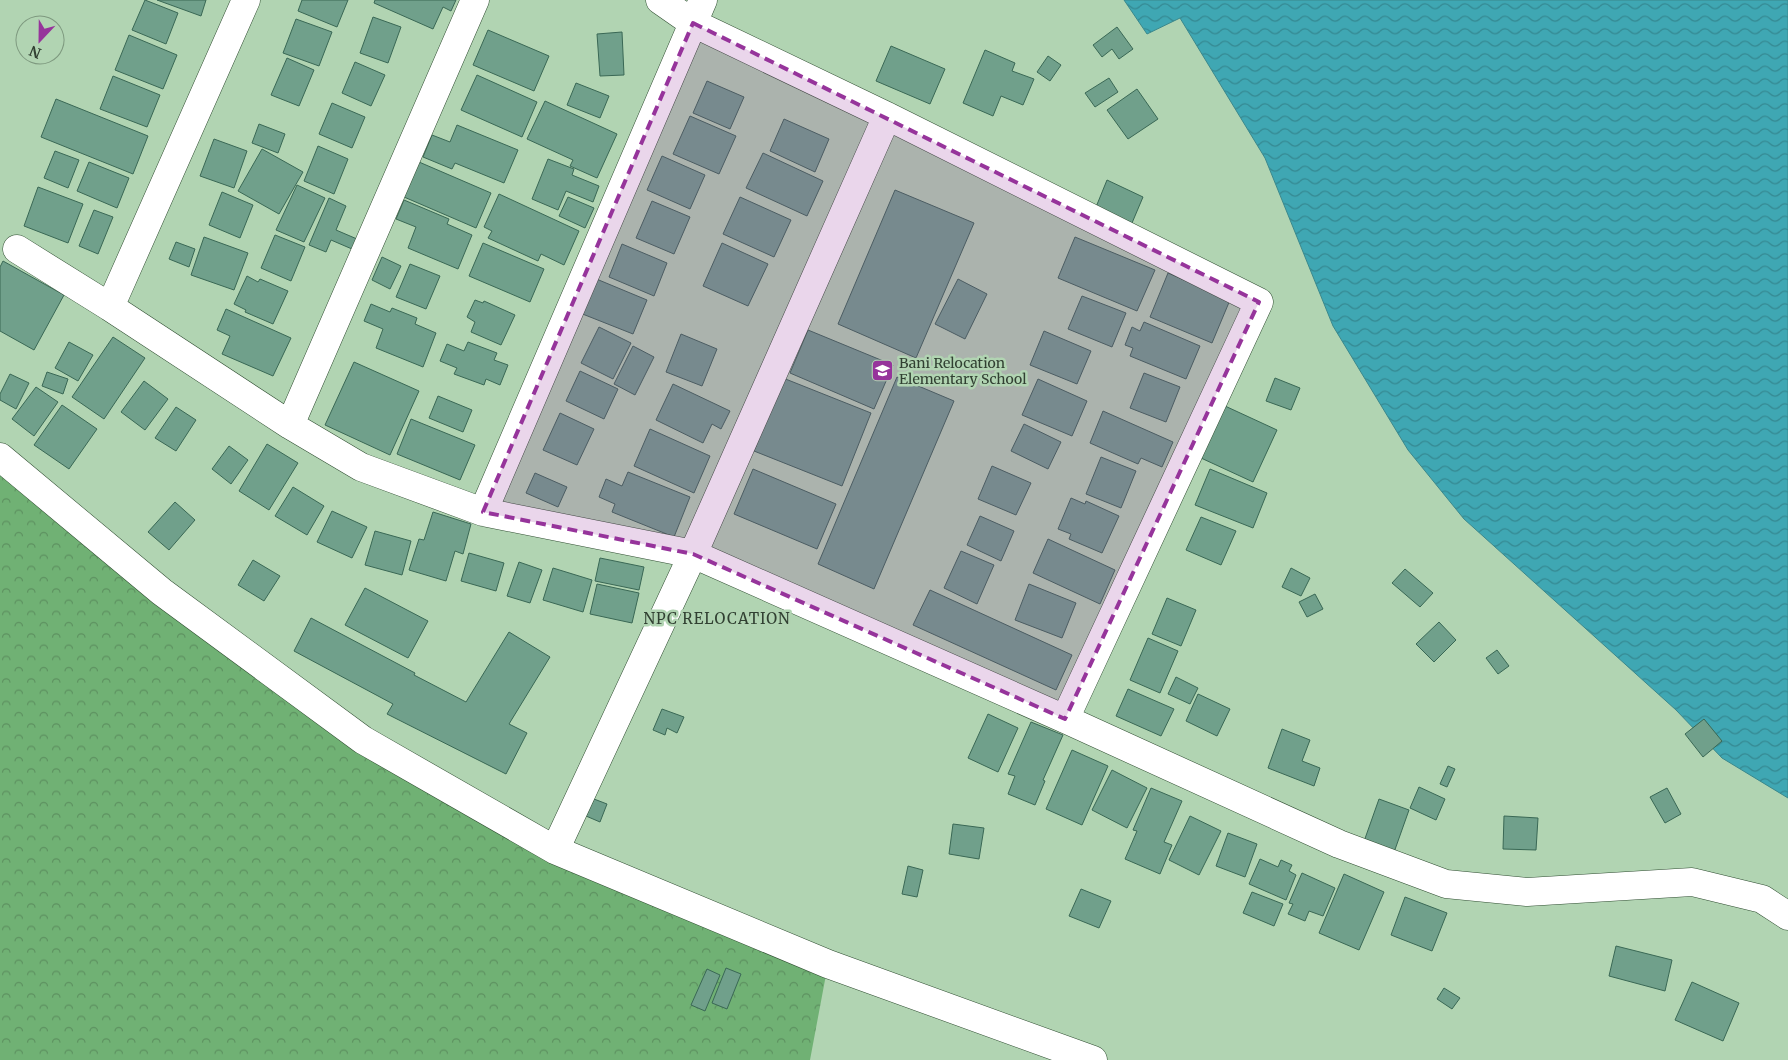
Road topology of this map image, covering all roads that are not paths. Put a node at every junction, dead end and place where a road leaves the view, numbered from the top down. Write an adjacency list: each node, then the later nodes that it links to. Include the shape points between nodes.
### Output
1 (246, 0): 7 (street)
2 (475, 0): 8 (street)
3 (660, 0): 4 (street)
4 (698, 12): 5 (street); 10 (street)
5 (887, 116): 11 (street); 12 (street, via 1259,302)
6 (17, 249): 7 (street)
7 (110, 307): 8 (street)
8 (290, 425): 10 (street, via 361,467)
9 (0, 457): 13 (street, via 162,592 363,740)
10 (483, 512): 11 (street)
11 (693, 554): 12 (street); 13 (street)
12 (1065, 719): 14 (street, via 1339,844 1446,884 1528,892 1692,882 1762,899)
13 (555, 850): 15 (street, via 828,964)
14 (1788, 916)
15 (1093, 1060)

